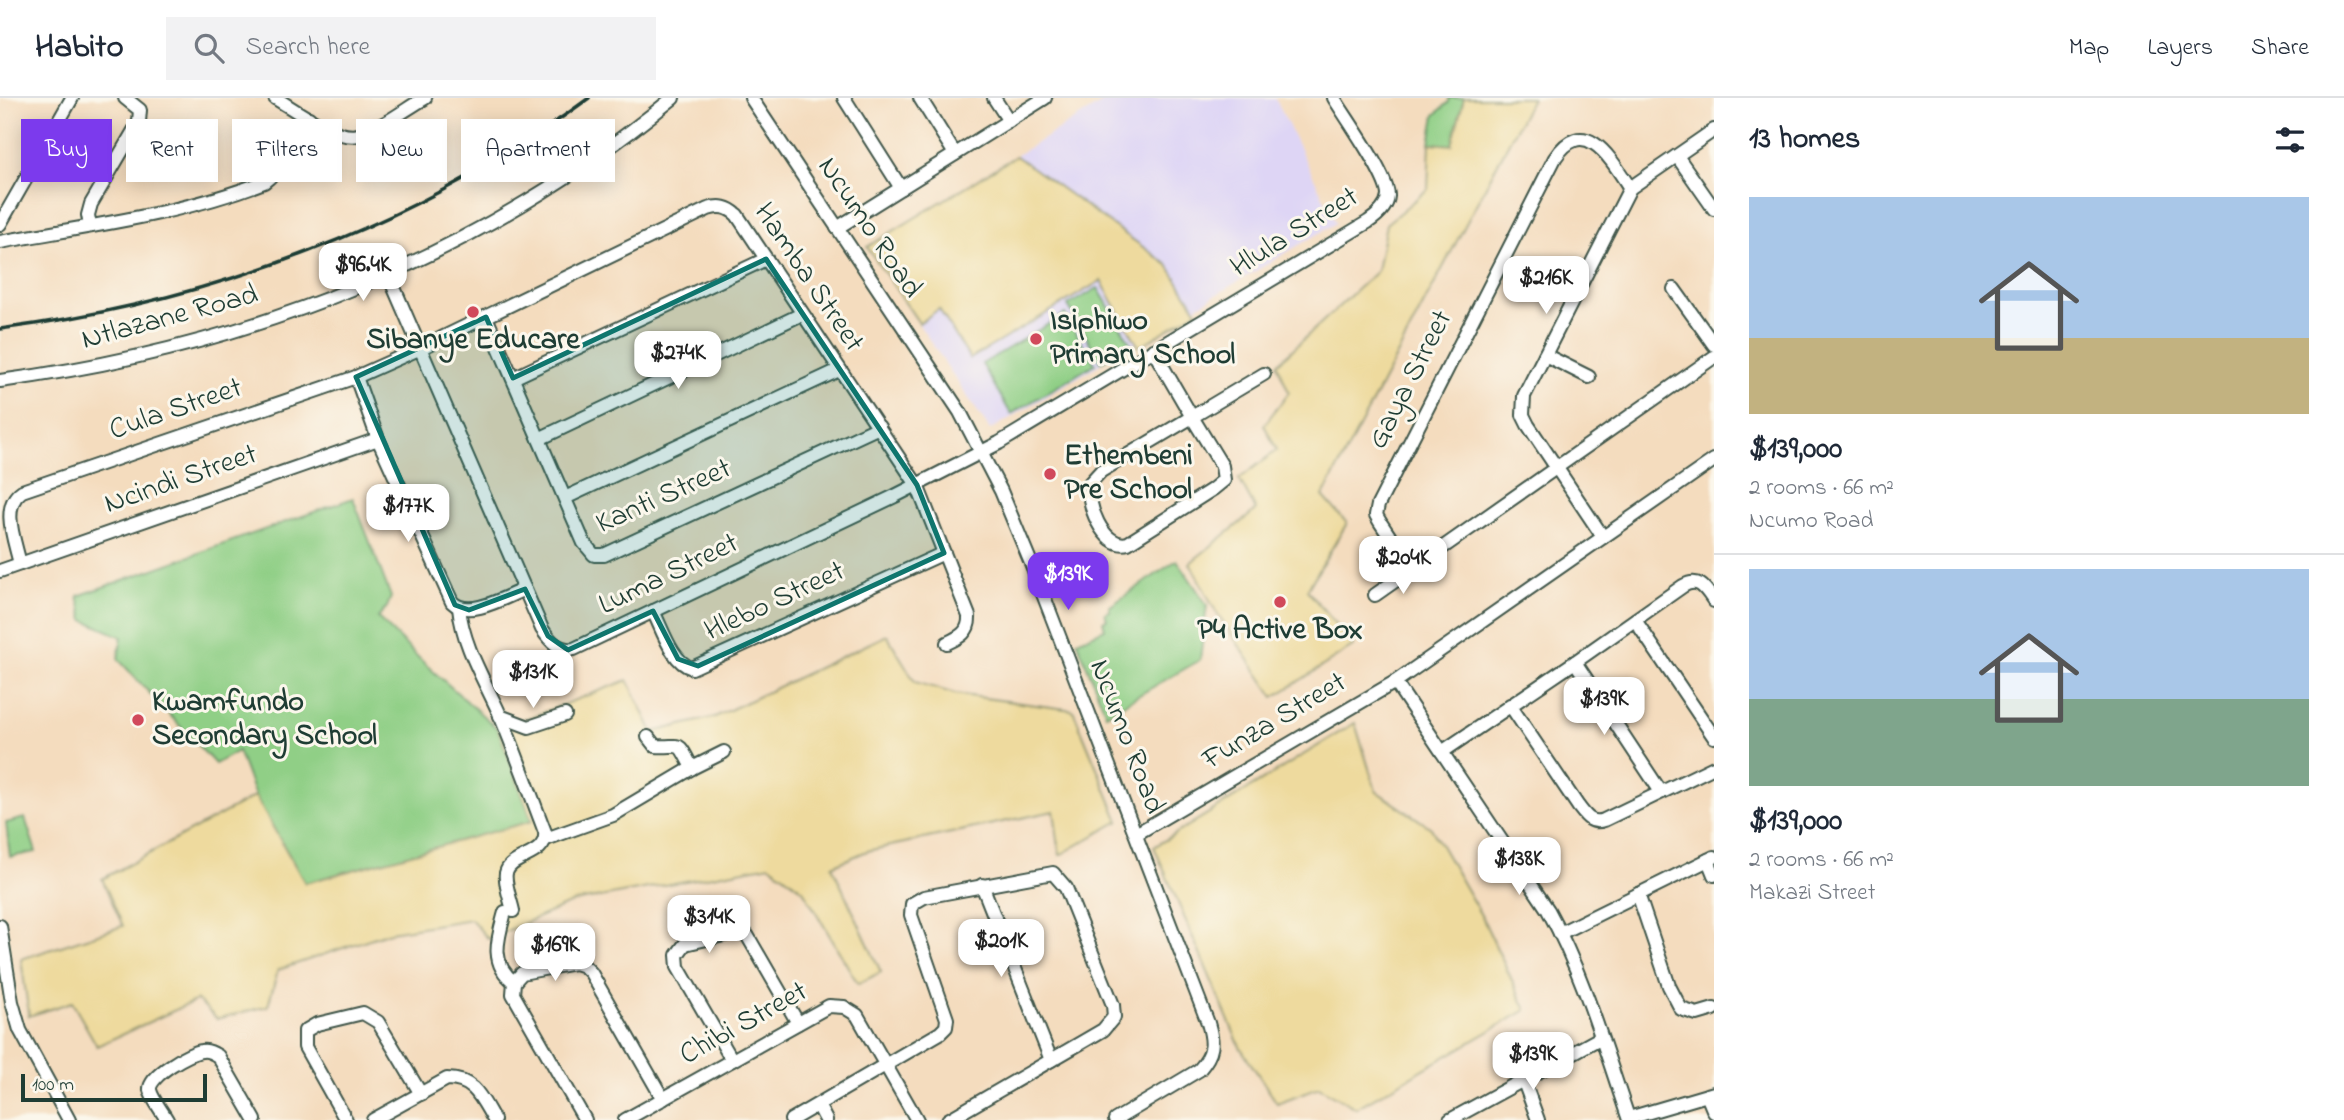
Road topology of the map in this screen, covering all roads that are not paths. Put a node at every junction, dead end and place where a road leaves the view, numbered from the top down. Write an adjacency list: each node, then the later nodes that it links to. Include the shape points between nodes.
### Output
1 (72, 98): 20 (street)
2 (125, 98): 21 (street, via 140,110 139,122 91,204)
3 (275, 98): 12 (street)
4 (425, 98): 12 (street, via 358,135 333,131)
5 (673, 98): 25 (street, Ntlazane Road, via 543,191)
6 (751, 98): 22 (street, Ncumo Road)
7 (844, 98): 17 (street)
8 (920, 98): 15 (street)
9 (994, 98): 13 (street)
10 (1045, 98): 13 (street)
11 (1334, 98): 31 (street, Hlula Street, via 1384,179 1388,197 1381,213)
12 (309, 118): 21 (street, via 272,176 264,181 172,209)
13 (1009, 121): 15 (street)
14 (1714, 130): 16 (street)
15 (955, 154): 17 (street)
16 (1677, 156): 18 (street); 19 (street)
17 (901, 188): 22 (street)
18 (1630, 188): 32 (street); 52 (street, Gaya Street, via 1615,164 1585,138 1573,140 1555,158 1378,505 1376,515)
19 (1714, 209)
20 (0, 225)
21 (90, 226): 23 (street)
22 (837, 228): 44 (street, Ncumo Road)
23 (1, 238)
24 (766, 259): 27 (street, Hamba Street); 28 (street, Hamba Street, via 737,215 713,207); 38 (street)
25 (388, 274): 30 (street, Luma Street); 39 (street, Ntlazane Road, via 319,303 204,341 64,373)
26 (1674, 289): 29 (street)
27 (802, 314): 34 (street, Hamba Street); 43 (street)
28 (486, 317): 30 (street, Hamba Street); 38 (street, Kanti Street)
29 (1714, 345)
30 (421, 348): 36 (street, Cula Street); 54 (street, Luma Street)
31 (1153, 350): 40 (street); 44 (street, Hlula Street)
32 (1545, 355): 37 (street); 46 (street, via 1522,406 1528,425)
33 (1714, 357): 46 (street)
34 (839, 370): 41 (street, Hamba Street); 48 (street)
35 (1264, 374): 40 (street)
36 (356, 377): 42 (street); 51 (street, Cula Street, via 22,491 9,511)
37 (1588, 377)
38 (513, 379): 43 (street, Kanti Street)
39 (0, 381)
40 (1192, 417): 40 (street, via 1101,471 1090,483 1090,497 1111,541 1128,542 1224,480 1222,466)
41 (878, 427): 47 (street, Hamba Street); 48 (street, Kanti Street, via 604,555 590,551)
42 (379, 439): 51 (street, Ncindi Street); 57 (street)
43 (539, 439): 48 (street, Kanti Street)
44 (983, 452): 47 (street, Luma Street); 73 (street, Ncumo Road)
45 (1714, 460): 49 (street, Funza Street)
46 (1557, 467): 49 (street); 52 (street)
47 (917, 485): 50 (street); 58 (street, Luma Street)
48 (565, 498)
49 (1603, 537): 62 (street, Funza Street)
50 (944, 553): 58 (street, Hlebo Street, via 692,668 678,659); 60 (street, via 969,616 964,634)
51 (20, 564): 53 (street, Ncindi Street)
52 (1411, 569): 55 (street)
53 (0, 571)
54 (525, 589): 57 (street, via 474,609); 58 (street, Luma Street, via 542,629 563,649 584,645)
55 (1375, 595)
56 (1714, 601): 59 (street, via 1694,581)
57 (458, 608): 65 (street, via 466,643)
58 (653, 611)
59 (1635, 620): 61 (street); 67 (street)
60 (947, 643)
61 (1575, 662): 63 (street); 72 (street)
62 (1395, 682): 69 (street); 73 (street, Funza Street)
63 (1510, 705): 69 (street); 72 (street, via 1591,820 1599,822)
64 (565, 715): 65 (street, via 529,727)
65 (500, 716): 74 (street)
66 (648, 737): 71 (street, via 654,746 677,744)
67 (1714, 737)
68 (724, 752): 71 (street)
69 (1442, 752): 80 (street)
70 (1714, 767): 72 (street)
71 (692, 768): 74 (street, via 612,815)
72 (1661, 792)
73 (1136, 834): 94 (street, Ncumo Road, via 1208,1023 1213,1050 1199,1070)
74 (546, 839): 81 (street, via 505,874 509,911 496,949 506,976)
75 (1711, 858): 76 (street); 78 (street)
76 (1714, 875)
77 (982, 885): 86 (street); 86 (street, via 1054,873 1066,888 1108,992 1114,1017 1103,1030); 87 (street, via 924,897 912,904 911,915 946,1027)
78 (1637, 894): 80 (street); 82 (street, via 1681,1009 1697,1014)
79 (0, 926): 96 (street, via 19,1030)
80 (1560, 933): 84 (street)
81 (514, 982): 91 (street, via 522,973 575,963 584,966); 102 (street, via 513,994)
82 (1714, 1009)
83 (798, 1023): 85 (street, Chibi Street); 85 (street, via 747,935 737,932 685,944 677,955 678,967); 87 (street, Chibi Street, via 829,1006 844,1007 857,1015)
84 (1600, 1038): 88 (street); 95 (street)
85 (732, 1060): 91 (street, Chibi Street)
86 (1051, 1060): 107 (street)
87 (886, 1065): 92 (street); 106 (street, Chibi Street)
88 (1523, 1079): 108 (street); 109 (street)
89 (421, 1094): 99 (street, via 378,1022 363,1013 317,1024 304,1031 305,1047); 100 (street); 101 (street, via 447,1079 461,1079 477,1091)
90 (1710, 1094): 93 (street); 95 (street)
91 (663, 1098): 103 (street, Chibi Street)
92 (818, 1105): 104 (street); 105 (street)
93 (1714, 1112)
94 (1121, 1119)
95 (1629, 1119)
96 (69, 1120)
97 (167, 1120): 98 (street, via 150,1090 151,1082 158,1073 200,1050 218,1056)
98 (255, 1120)
99 (346, 1120)
100 (373, 1120)
101 (494, 1120)
102 (585, 1120)
103 (625, 1120)
104 (790, 1120)
105 (826, 1120)
106 (917, 1120)
107 (948, 1120)
108 (1452, 1120)
109 (1538, 1120)

